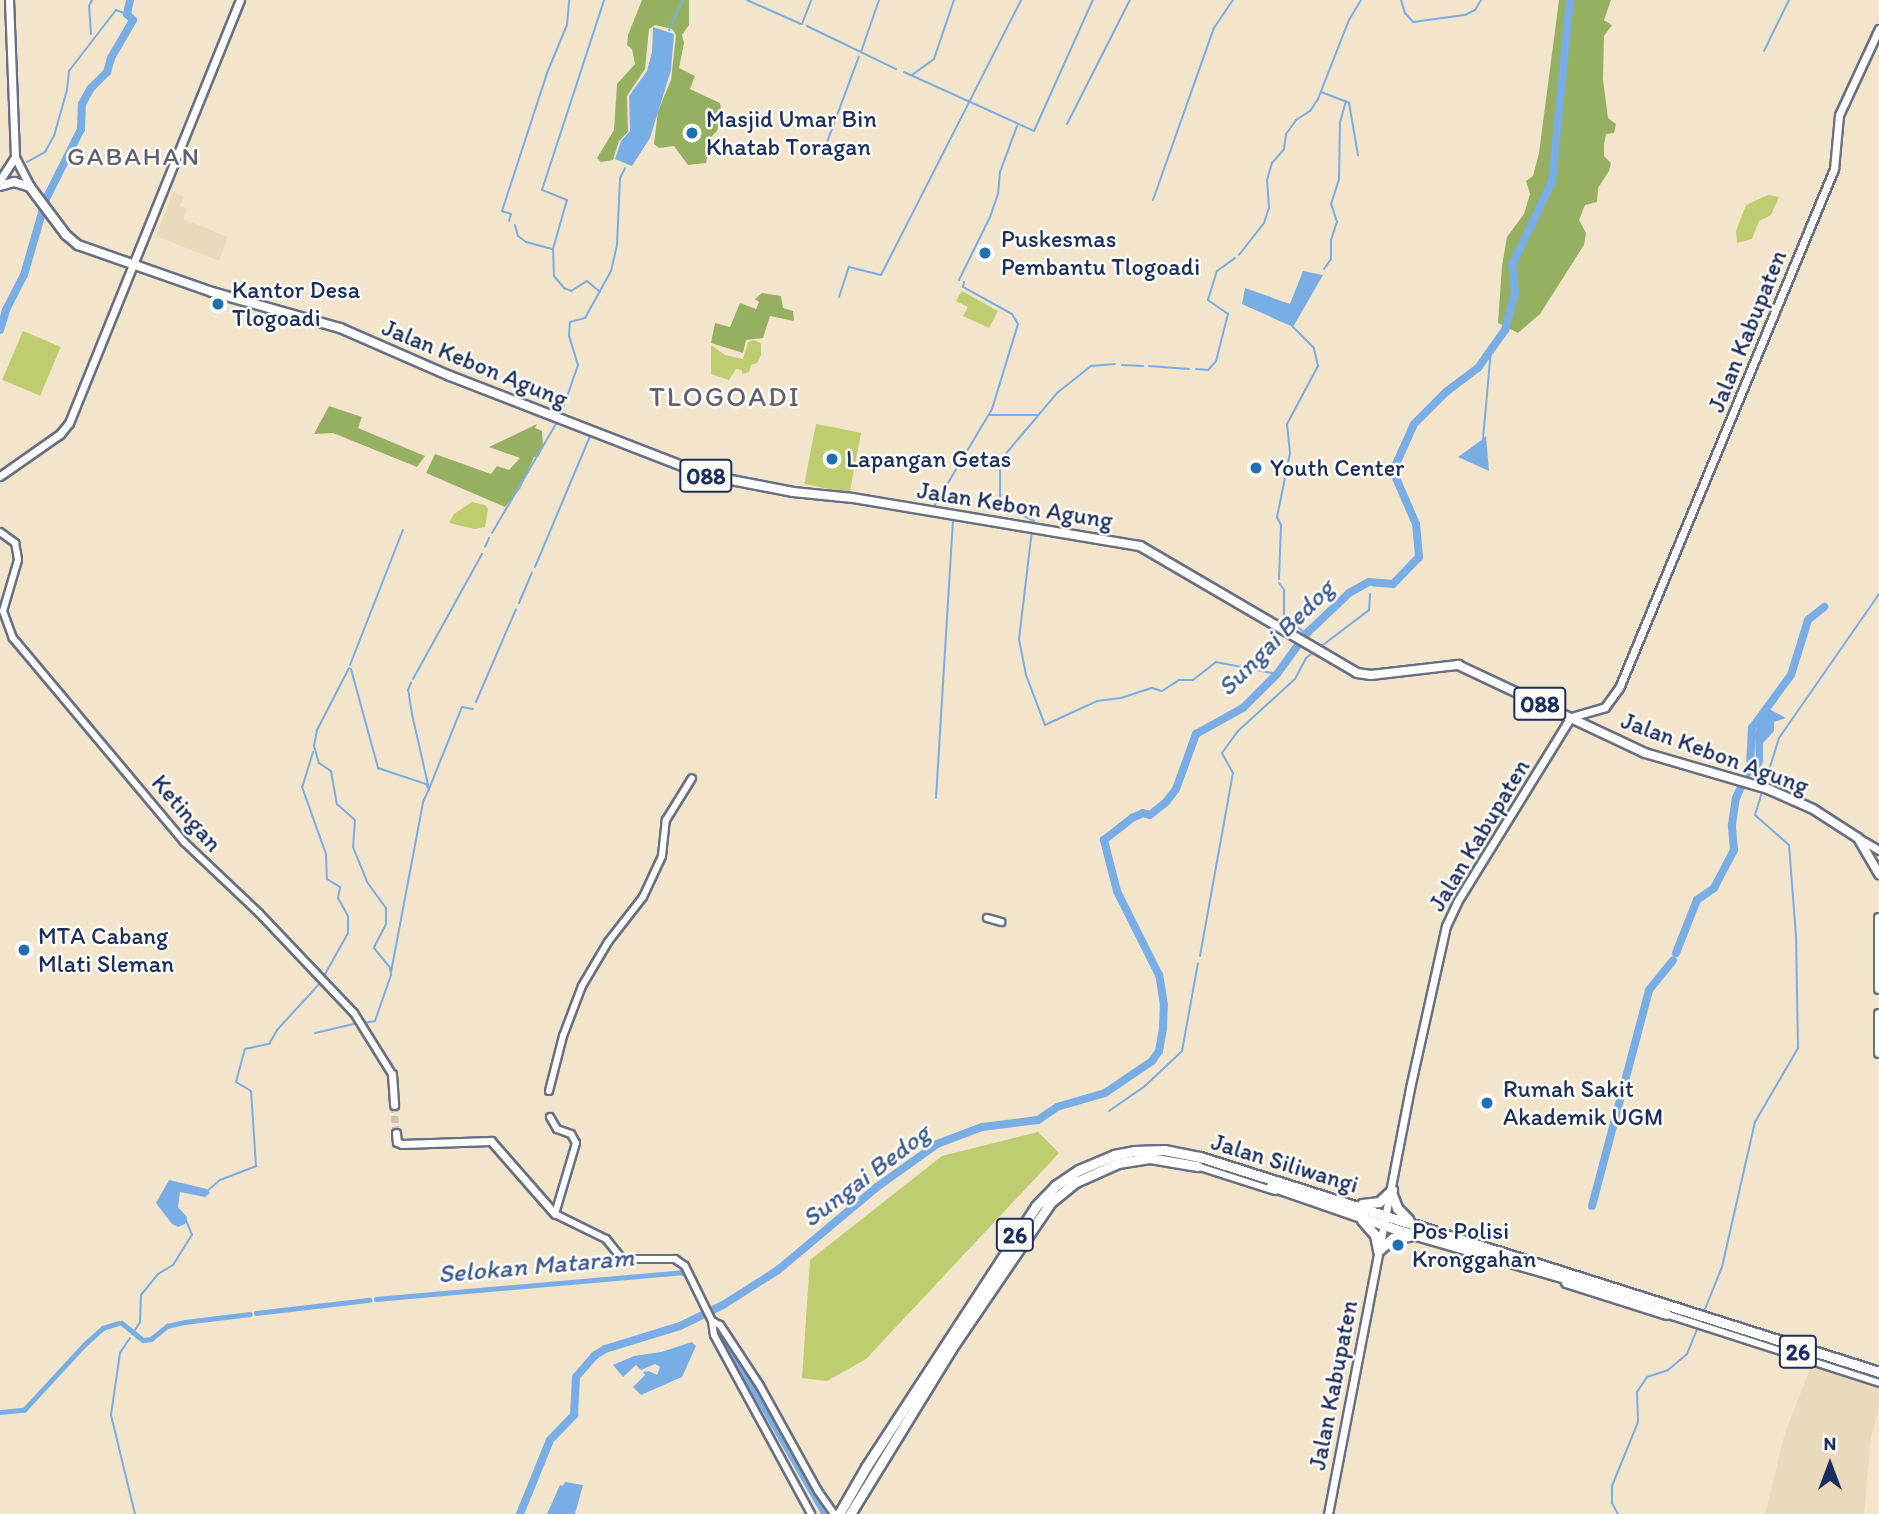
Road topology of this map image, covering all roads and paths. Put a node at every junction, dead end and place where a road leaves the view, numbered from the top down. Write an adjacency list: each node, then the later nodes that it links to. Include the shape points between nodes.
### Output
1 (9, 0): 4 (main road)
2 (240, 0): 7 (main road)
3 (1879, 29): 10 (main road, Jalan Kabupaten, via 1839,114 1833,173 1626,673 1611,702 1595,712)
4 (15, 157): 5 (main road); 6 (main road)
5 (0, 183): 6 (main road)
6 (30, 187): 7 (main road, Jalan Kebon Agung, via 78,245)
7 (134, 266): 8 (main road, via 69,423 60,434); 10 (main road, Jalan Kebon Agung / 088, via 248,304 340,328 705,475 1140,545 1360,674 1458,665)
8 (1, 473)
9 (0, 532): 21 (street, Ketingan, via 15,542 18,553 3,611 13,638 184,842 354,1013)
10 (1571, 717): 12 (main road, Jalan Kebon Agung / 088, via 1644,753 1764,788 1813,809); 27 (main road, Jalan Kabupaten, via 1446,926)
11 (692, 778): 22 (street, via 666,820 662,856 643,897 582,985)
12 (1858, 838): 13 (main road, Jalan Kebon Agung); 14 (main road, Jalan Kebon Agung / 088)
13 (1879, 850)
14 (1879, 874)
15 (987, 918): 17 (street)
16 (1879, 918): 18 (main road)
17 (1001, 922)
18 (1879, 989)
19 (1879, 1014): 20 (main road)
20 (1879, 1053)
21 (393, 1074): 23 (main road, Ketingan)
22 (550, 1091)
23 (394, 1105)
24 (550, 1117): 30 (street, via 557,1129 571,1134 576,1143)
25 (396, 1133): 30 (main road, via 402,1144 491,1141)
26 (1197, 1166): 28 (street, Jalan Siliwangi); 41 (highway, via 1160,1159 1128,1161 1092,1173 1057,1197)
27 (1392, 1191): 29 (highway, via 1372,1204); 32 (main road, Jalan Kabupaten); 33 (highway, via 1401,1215)
28 (1298, 1192): 29 (highway, Jalan Siliwangi / 26); 31 (highway, Jalan Siliwangi / 26); 41 (highway, Jalan Siliwangi / 26, via 1200,1157 1164,1150 1124,1153 1079,1170 1055,1186 1030,1214)
29 (1329, 1197): 32 (highway, Jalan Siliwangi / 26)
30 (555, 1214): 37 (street, via 606,1239 622,1259 670,1258 682,1263 695,1280 697,1295)
31 (1353, 1215): 32 (highway, Jalan Siliwangi / 26); 35 (highway, via 1372,1229)
32 (1385, 1220): 33 (highway, Jalan Siliwangi / 26); 34 (highway, Jalan Siliwangi / 26); 35 (main road, Jalan Kabupaten)
33 (1422, 1226): 34 (highway, Jalan Siliwangi / 26)
34 (1430, 1236): 35 (highway, via 1396,1237); 36 (highway); 36 (highway, Jalan Siliwangi / 26)
35 (1378, 1250): 44 (main road, Jalan Kabupaten)
36 (1668, 1308): 38 (highway, Jalan Siliwangi / 26)
37 (711, 1320): 42 (street, via 723,1328 760,1386 818,1491); 43 (street, via 714,1335)
38 (1717, 1323): 39 (highway, Jalan Siliwangi / 26); 40 (highway, Jalan Siliwangi / 26)
39 (1879, 1370)
40 (1879, 1380)
41 (915, 1395): 42 (highway); 42 (highway, Jalan Siliwangi / 26); 42 (highway, via 857,1473)
42 (842, 1512)
43 (811, 1514)
44 (1328, 1514)

